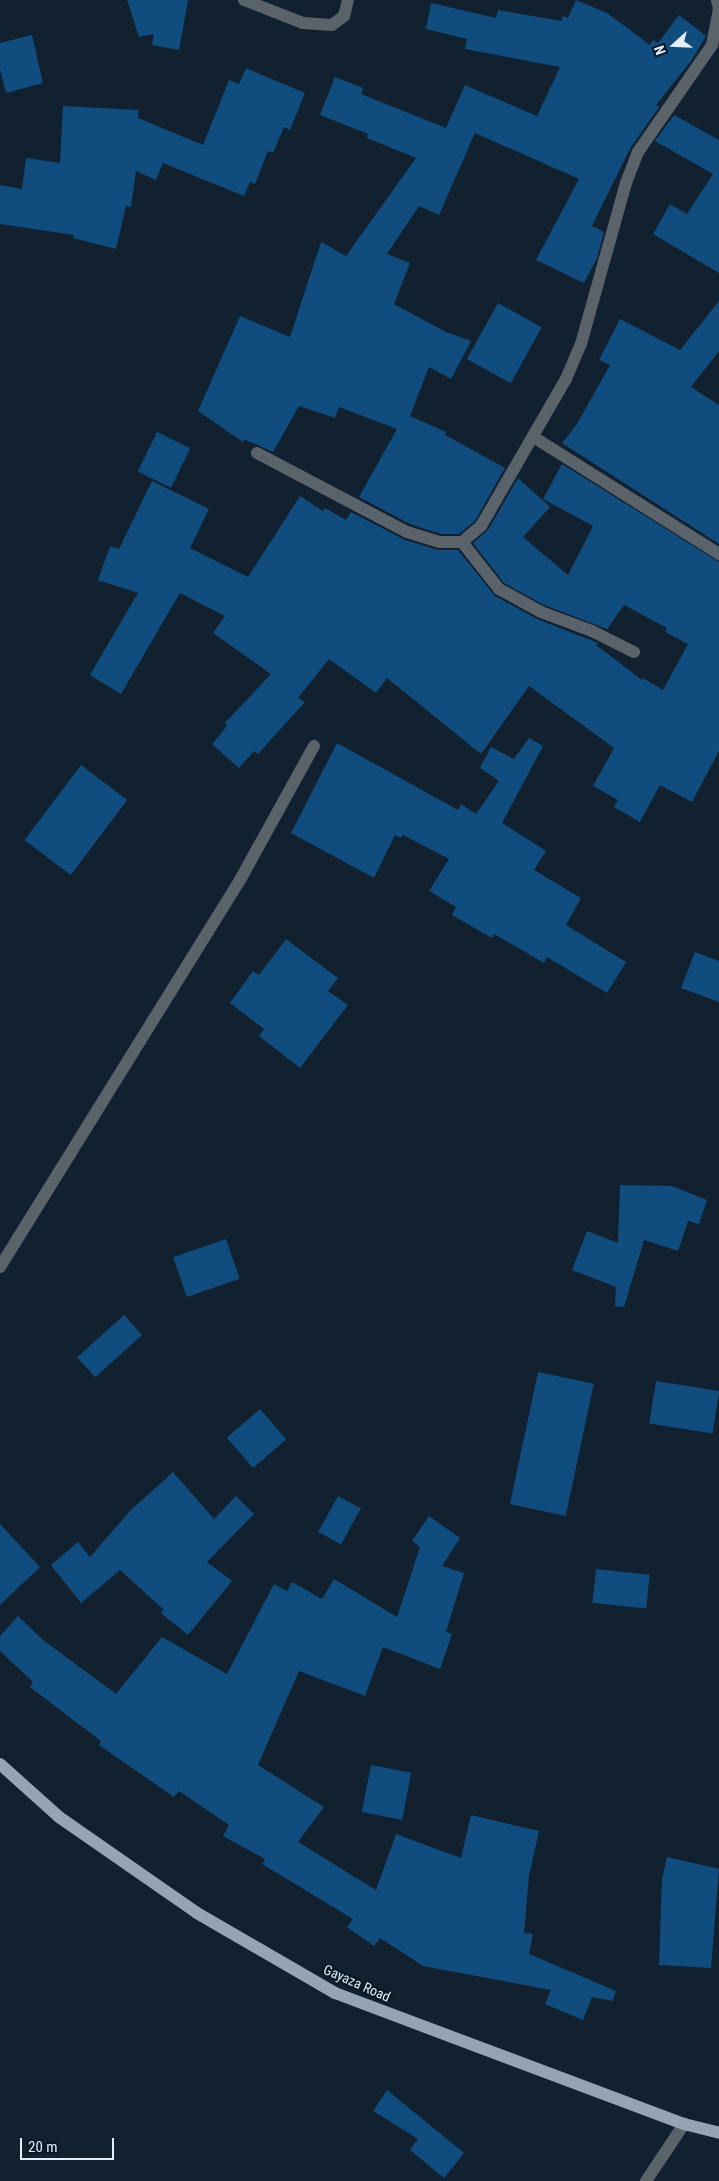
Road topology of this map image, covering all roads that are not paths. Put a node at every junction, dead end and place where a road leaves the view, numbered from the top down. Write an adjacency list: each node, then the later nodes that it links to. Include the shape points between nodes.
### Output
1 (244, 0): 2 (street, via 303,23 332,25 344,16)
2 (348, 0)
3 (717, 0): 4 (street)
4 (715, 47): 5 (street, via 638,152 626,183 581,344)
5 (535, 438): 7 (street, via 481,526); 8 (street)
6 (257, 453): 7 (street, via 407,532 440,542)
7 (462, 542): 9 (street, via 499,589 541,612 592,631)
8 (719, 554)
9 (634, 652)
10 (314, 746): 11 (street, via 235,888)
11 (0, 1267)
12 (0, 1764): 13 (main road, Gayaza Road, via 59,1817 197,1913 336,1994)
13 (684, 2124): 14 (main road, Gayaza Road); 15 (street)
14 (719, 2133)
15 (646, 2181)

